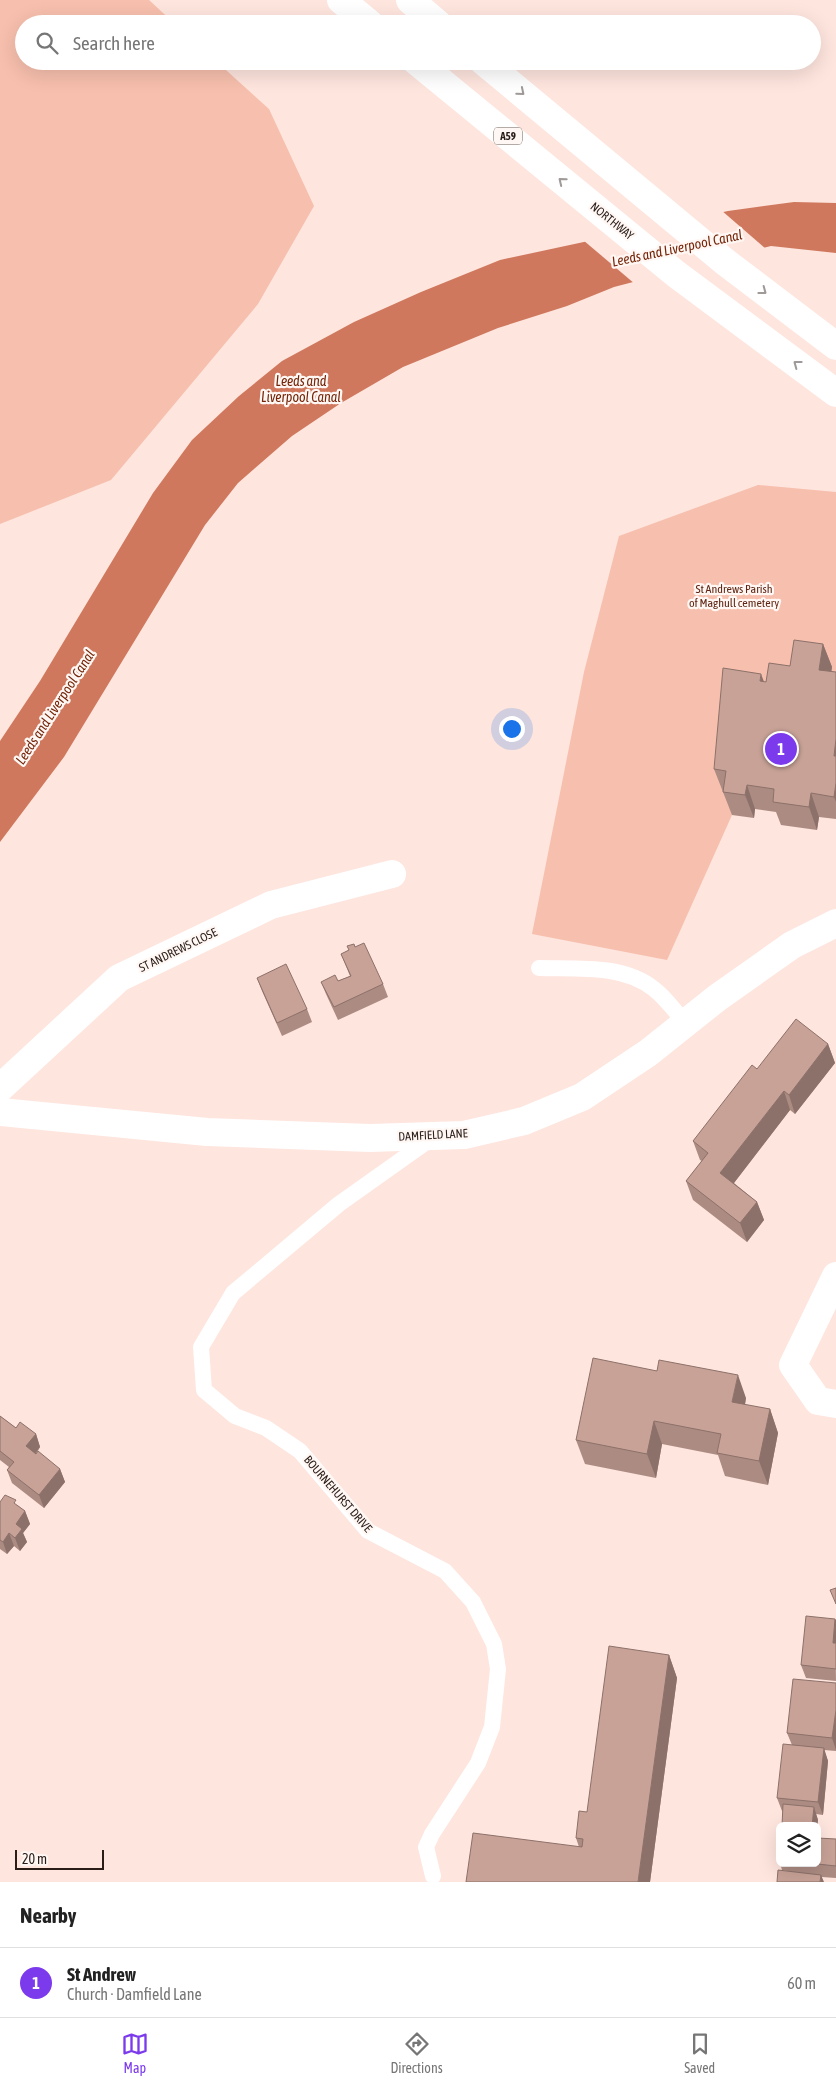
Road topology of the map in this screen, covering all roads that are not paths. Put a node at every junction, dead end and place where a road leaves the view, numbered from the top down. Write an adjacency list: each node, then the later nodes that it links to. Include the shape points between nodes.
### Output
1 (341, 0): 3 (main road)
2 (410, 0): 4 (main road)
3 (359, 15)
4 (428, 15)
5 (427, 70): 8 (main road, NORTHWAY / A59, one-way to 5, via 676,274)
6 (495, 70): 7 (main road, one-way to 7, via 724,261)
7 (836, 346)
8 (836, 393)
9 (392, 874): 13 (main road, ST ANDREWS CLOSE, via 271,905 119,978)
10 (836, 923): 12 (main road, DAMFIELD LANE, via 792,945)
11 (539, 968): 12 (lane, via 612,971 636,977 654,989)
12 (686, 1023): 15 (main road, DAMFIELD LANE, via 582,1097 524,1121 464,1135)
13 (0, 1088)
14 (0, 1112): 15 (main road, DAMFIELD LANE, via 208,1132 370,1138)
15 (436, 1136): 18 (lane, BOURNEHURST DRIVE, via 340,1204 233,1293 201,1347 204,1390 235,1416 266,1428 300,1451 368,1531 445,1571 473,1602 494,1644 498,1669 492,1727 478,1763 426,1847)
16 (836, 1276): 17 (main road, via 793,1365 818,1401)
17 (836, 1404)
18 (433, 1876)

